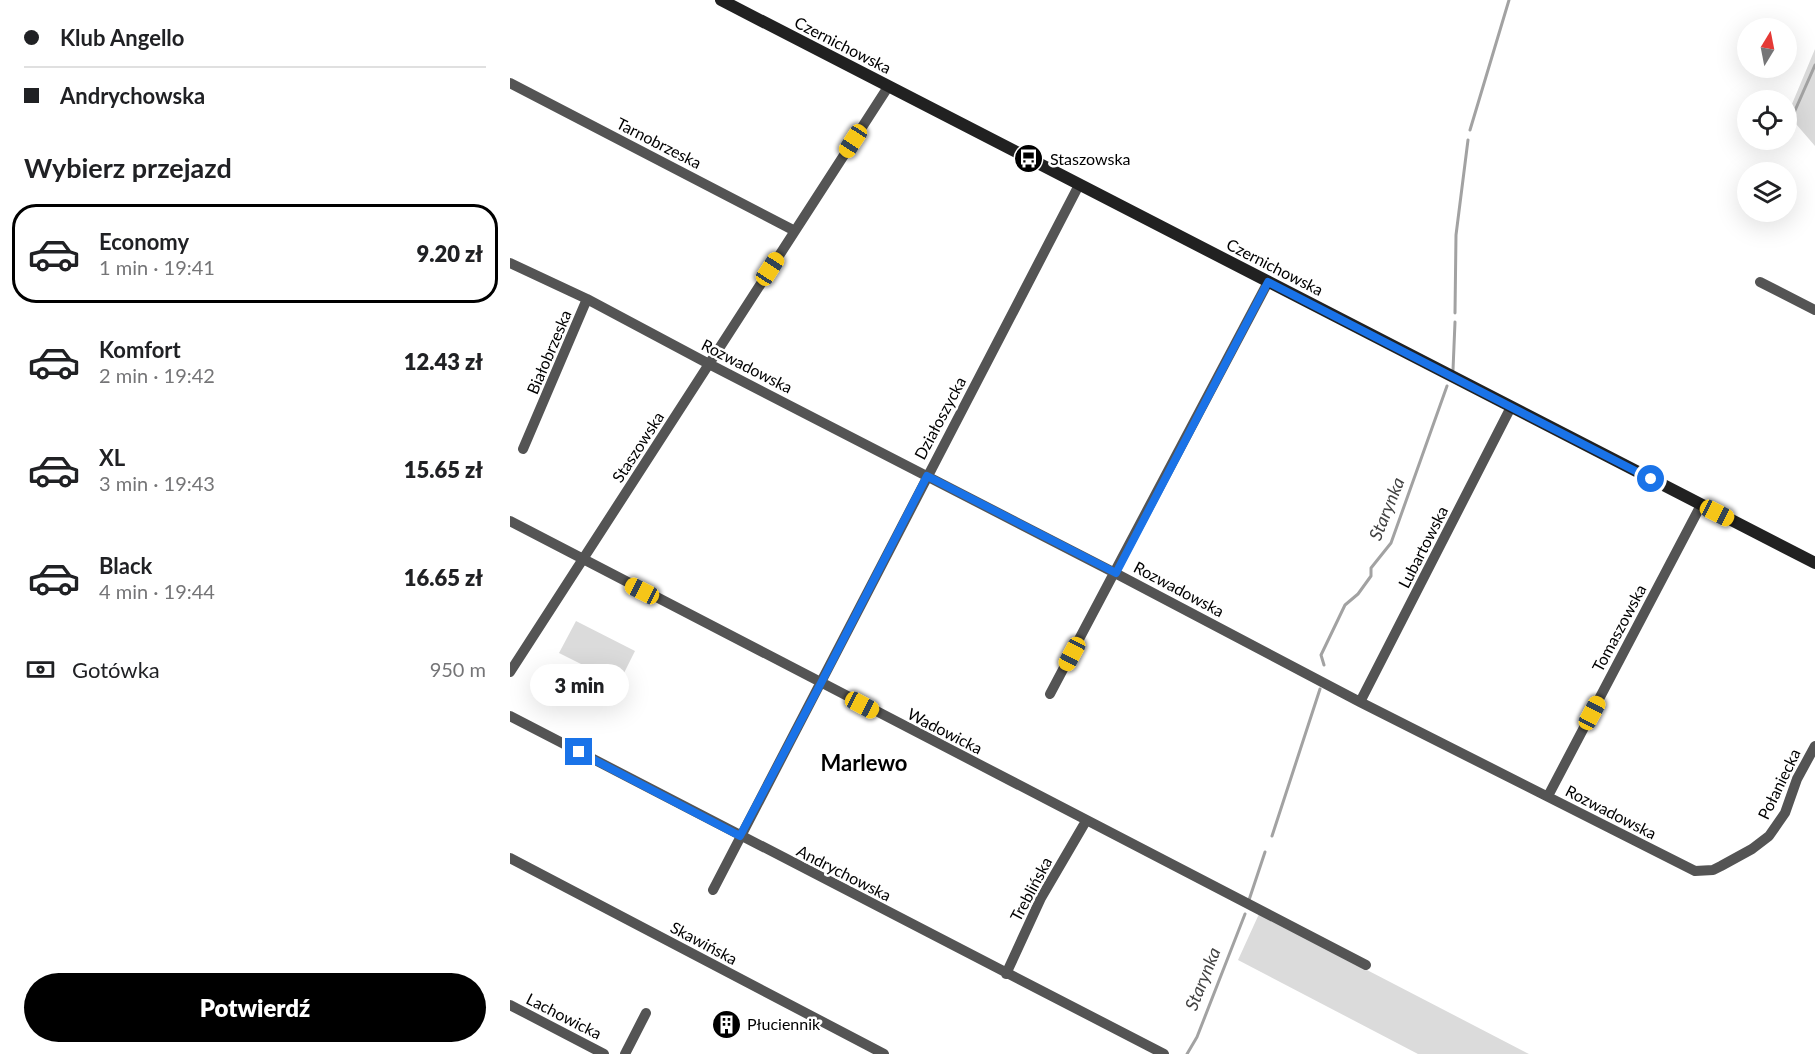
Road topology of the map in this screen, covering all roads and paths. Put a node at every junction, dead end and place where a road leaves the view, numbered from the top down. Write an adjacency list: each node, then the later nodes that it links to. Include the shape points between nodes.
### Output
1 (721, 0): 3 (street, Czernichowska)
2 (510, 83): 5 (street, Tarnobrzeska)
3 (888, 87): 4 (street, Czernichowska); 5 (street, Staszowska)
4 (1079, 185): 7 (street, Czernichowska); 14 (street, Działoszycka)
5 (795, 231): 11 (street, Staszowska)
6 (510, 263): 9 (street, Rozwadowska)
7 (1268, 282): 12 (street, Czernichowska); 19 (street)
8 (1760, 282): 10 (street)
9 (588, 299): 11 (street, Rozwadowska); 13 (street, Białobrzeska)
10 (1815, 310)
11 (709, 364): 14 (street, Rozwadowska); 17 (street, Staszowska)
12 (1511, 406): 15 (street, Czernichowska); 23 (street, Lubartowska)
13 (523, 449)
14 (927, 476): 19 (street, Rozwadowska); 21 (street, Działoszycka)
15 (1701, 505): 18 (street, Czernichowska); 26 (street, Tomaszowska)
16 (510, 521): 17 (street, Wadowicka)
17 (583, 560): 20 (street, Staszowska); 21 (street, Wadowicka)
18 (1815, 563)
19 (1116, 573): 22 (street); 23 (street, Rozwadowska)
20 (510, 672)
21 (821, 683): 27 (street, Wadowicka); 28 (street, Działoszycka)
22 (1050, 694)
23 (1360, 702): 26 (street, Rozwadowska)
24 (510, 716): 28 (street, Andrychowska)
25 (1815, 746): 29 (street, Połaniecka, via 1785,813)
26 (1548, 796): 29 (street, Rozwadowska, via 1695,871 1713,870)
27 (1086, 821): 32 (street, Wadowicka); 33 (street, Treblińska, via 1041,898)
28 (740, 836): 31 (street, Działoszycka); 33 (street, Andrychowska)
29 (1769, 836)
30 (510, 858): 38 (street, Skawińska)
31 (713, 890)
32 (1366, 965)
33 (1006, 974): 39 (street, Andrychowska)
34 (510, 1005): 36 (street, Lachowicka)
35 (646, 1013): 37 (street)
36 (604, 1054)
37 (625, 1054)
38 (884, 1054)
39 (1164, 1054)

